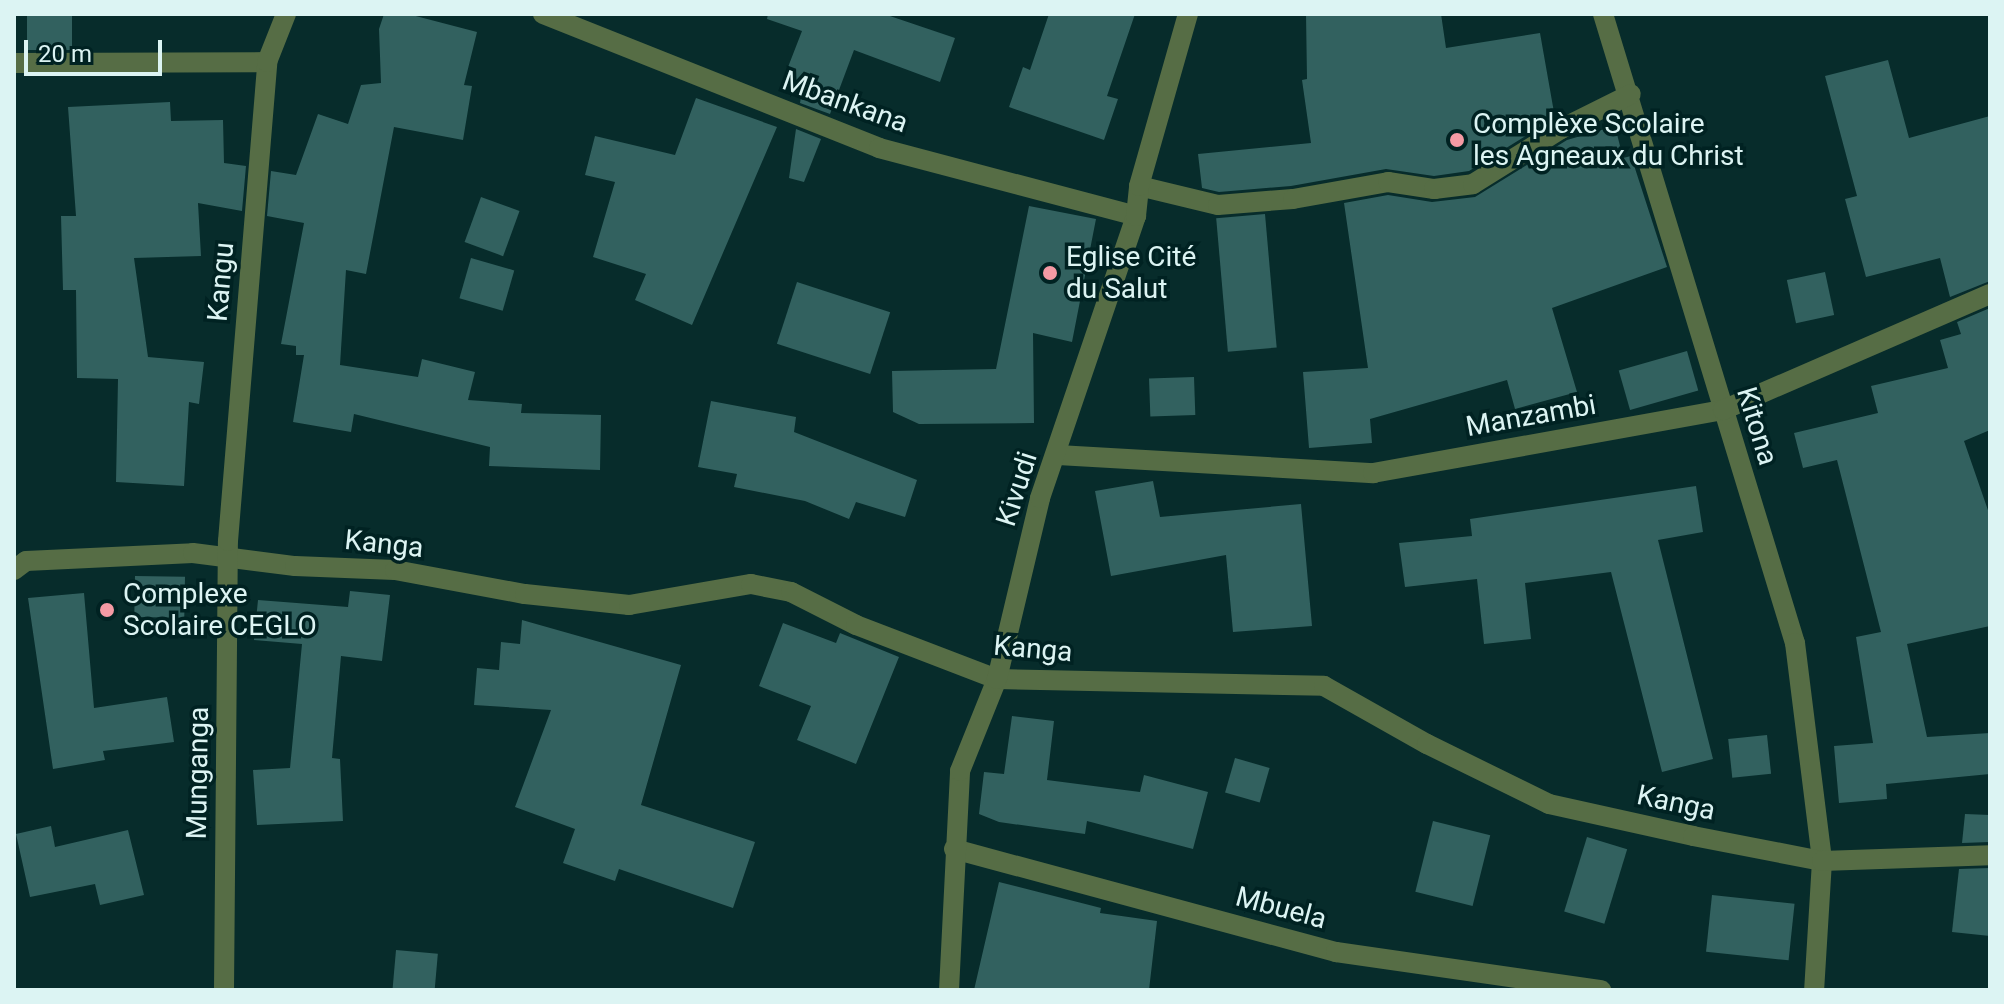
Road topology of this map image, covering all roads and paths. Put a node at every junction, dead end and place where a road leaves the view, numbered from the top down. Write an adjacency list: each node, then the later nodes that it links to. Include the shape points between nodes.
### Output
1 (286, 14): 5 (street, Kangu)
2 (543, 14): 9 (street, Mbankana, via 879,148)
3 (1188, 14): 8 (street, Kivudi)
4 (1603, 14): 7 (street, Kitona)
5 (267, 62): 6 (street); 13 (street, Kangu)
6 (14, 63)
7 (1631, 94): 8 (street, via 1561,129 1473,184 1434,189 1388,182 1293,199 1218,205); 11 (street, Kitona)
8 (1139, 186): 9 (street, Kivudi)
9 (1136, 216): 12 (street, Kivudi)
10 (1990, 294): 11 (street, Manzambi)
11 (1723, 410): 12 (street, Manzambi, via 1373,473); 18 (street, Kitona, via 1795,643)
12 (1058, 455): 15 (street, Kivudi, via 1040,498)
13 (228, 557): 14 (street, Kanga, via 92,556 26,561); 15 (street, Kanga, via 395,570 525,594 629,605 751,584 791,592 856,625); 19 (street, Munganga)
14 (14, 570)
15 (997, 679): 16 (street, Kivudi, via 960,771); 18 (street, Kanga, via 1324,686 1549,804)
16 (954, 849): 20 (street, Kivudi); 21 (street, Mbuela, via 1336,952)
17 (1990, 855): 18 (street, Kanga)
18 (1822, 861): 22 (street, Kitona)
19 (224, 990)
20 (949, 990)
21 (1601, 990)
22 (1814, 990)

